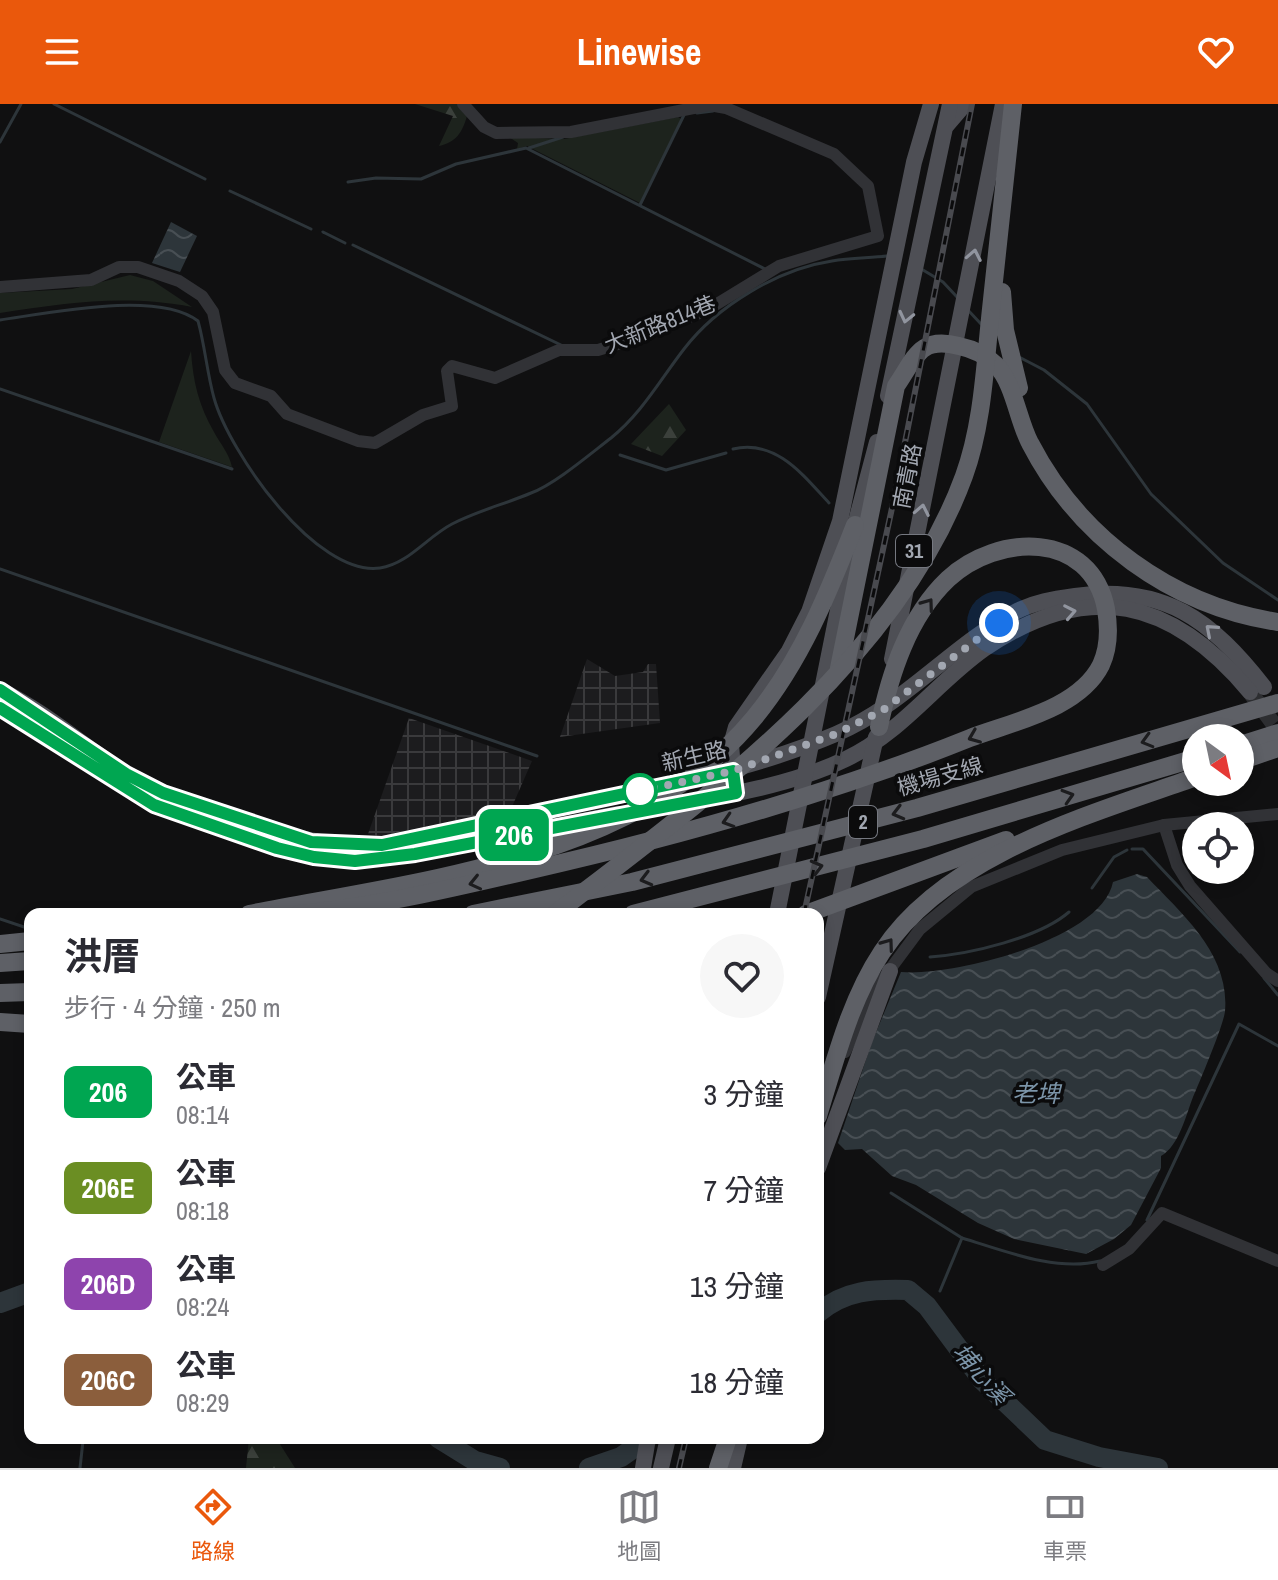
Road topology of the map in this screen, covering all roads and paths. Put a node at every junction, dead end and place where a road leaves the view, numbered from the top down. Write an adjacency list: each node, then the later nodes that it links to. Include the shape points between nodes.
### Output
1 (463, 104): 9 (street, 大新路814巷, via 496,133 571,132 709,105 726,108 834,154 868,186 878,236 779,266 707,310 598,350 559,350 495,378 452,366 447,371 452,406 423,415 375,443 287,414 271,396 235,383 225,370 213,312 202,296 179,281 138,267 119,267 91,280)
2 (931, 104): 7 (main road)
3 (950, 104): 10 (main road, 南青路, one-way to 10, via 892,380)
4 (965, 104): 7 (main road)
5 (1003, 104): 18 (main road, 南青路 / 31, one-way to 5)
6 (1013, 104): 8 (highway)
7 (930, 133): 23 (main road, via 914,162 840,521 809,612 789,651 736,727)
8 (1000, 227): 11 (highway, via 1005,330 1034,424 1084,503); 32 (highway, via 982,394 965,475 929,555 876,627 778,730 666,831)
9 (0, 287)
10 (855, 525): 16 (main road, 南青路); 29 (highway, via 821,614 778,687 753,720 672,791 589,834 489,864)
11 (1177, 589): 12 (highway); 16 (highway, via 1129,561 1073,507 1030,444 1000,370 973,348 934,341 917,354 896,386 835,685)
12 (1278, 622)
13 (0, 690): 23 (main road, 新生路, via 163,793 311,842 382,845)
14 (1254, 697): 15 (highway, 機場支線 / 2); 23 (main road, 新生路, one-way to 23, via 1239,654 1198,619 1144,595 1118,592 1044,600 1014,613 883,710 836,734); 25 (main road, 新生路, one-way to 14, via 847,758 895,728 983,650 1034,622 1070,610 1146,611 1183,628 1229,667); 31 (highway, 機場支線 / 2, one-way to 31, via 797,839 632,882)
15 (1278, 703)
16 (820, 706): 34 (main road, 南青路)
17 (0, 708): 25 (main road, 新生路, via 154,805 314,857 355,861 415,854)
18 (879, 727): 30 (highway, one-way to 30, via 893,671 926,605 958,572 982,556 1030,545 1066,555 1090,575 1104,597 1104,657 1095,678 1046,709 888,771 697,830); 40 (main road, 南青路 / 31)
19 (1275, 742): 20 (highway); 21 (highway)
20 (1254, 744)
21 (1254, 753)
22 (1182, 762): 33 (highway, 2, one-way to 22, via 923,839)
23 (733, 771): 25 (main road)
24 (1182, 782): 27 (highway)
25 (736, 793)
26 (1278, 814): 28 (street)
27 (1061, 825): 35 (highway); 50 (highway, one-way to 27, via 868,976 894,934 991,859)
28 (1164, 825): 41 (street, via 1062,850 971,887 920,929); 42 (street, via 1190,886)
29 (279, 908)
30 (351, 908)
31 (503, 908)
32 (563, 908)
33 (656, 908)
34 (778, 908)
35 (822, 908)
36 (24, 942): 37 (highway)
37 (0, 944)
38 (24, 961): 39 (highway)
39 (0, 963)
40 (824, 970)
41 (890, 971): 47 (street); 49 (main road)
42 (1278, 981)
43 (24, 992): 44 (highway)
44 (0, 993)
45 (0, 1022): 46 (highway)
46 (24, 1024)
47 (824, 1084)
48 (824, 1089): 49 (main road)
49 (843, 1096): 51 (main road)
50 (824, 1098)
51 (824, 1151)
52 (1278, 1261): 53 (street, via 1162,1213 1129,1249)
53 (1103, 1265)
54 (647, 1444): 59 (main road)
55 (667, 1444): 60 (main road)
56 (721, 1444): 61 (main road)
57 (726, 1444): 61 (highway)
58 (739, 1444): 62 (main road)
59 (643, 1467)
60 (661, 1468)
61 (717, 1468)
62 (733, 1468)

